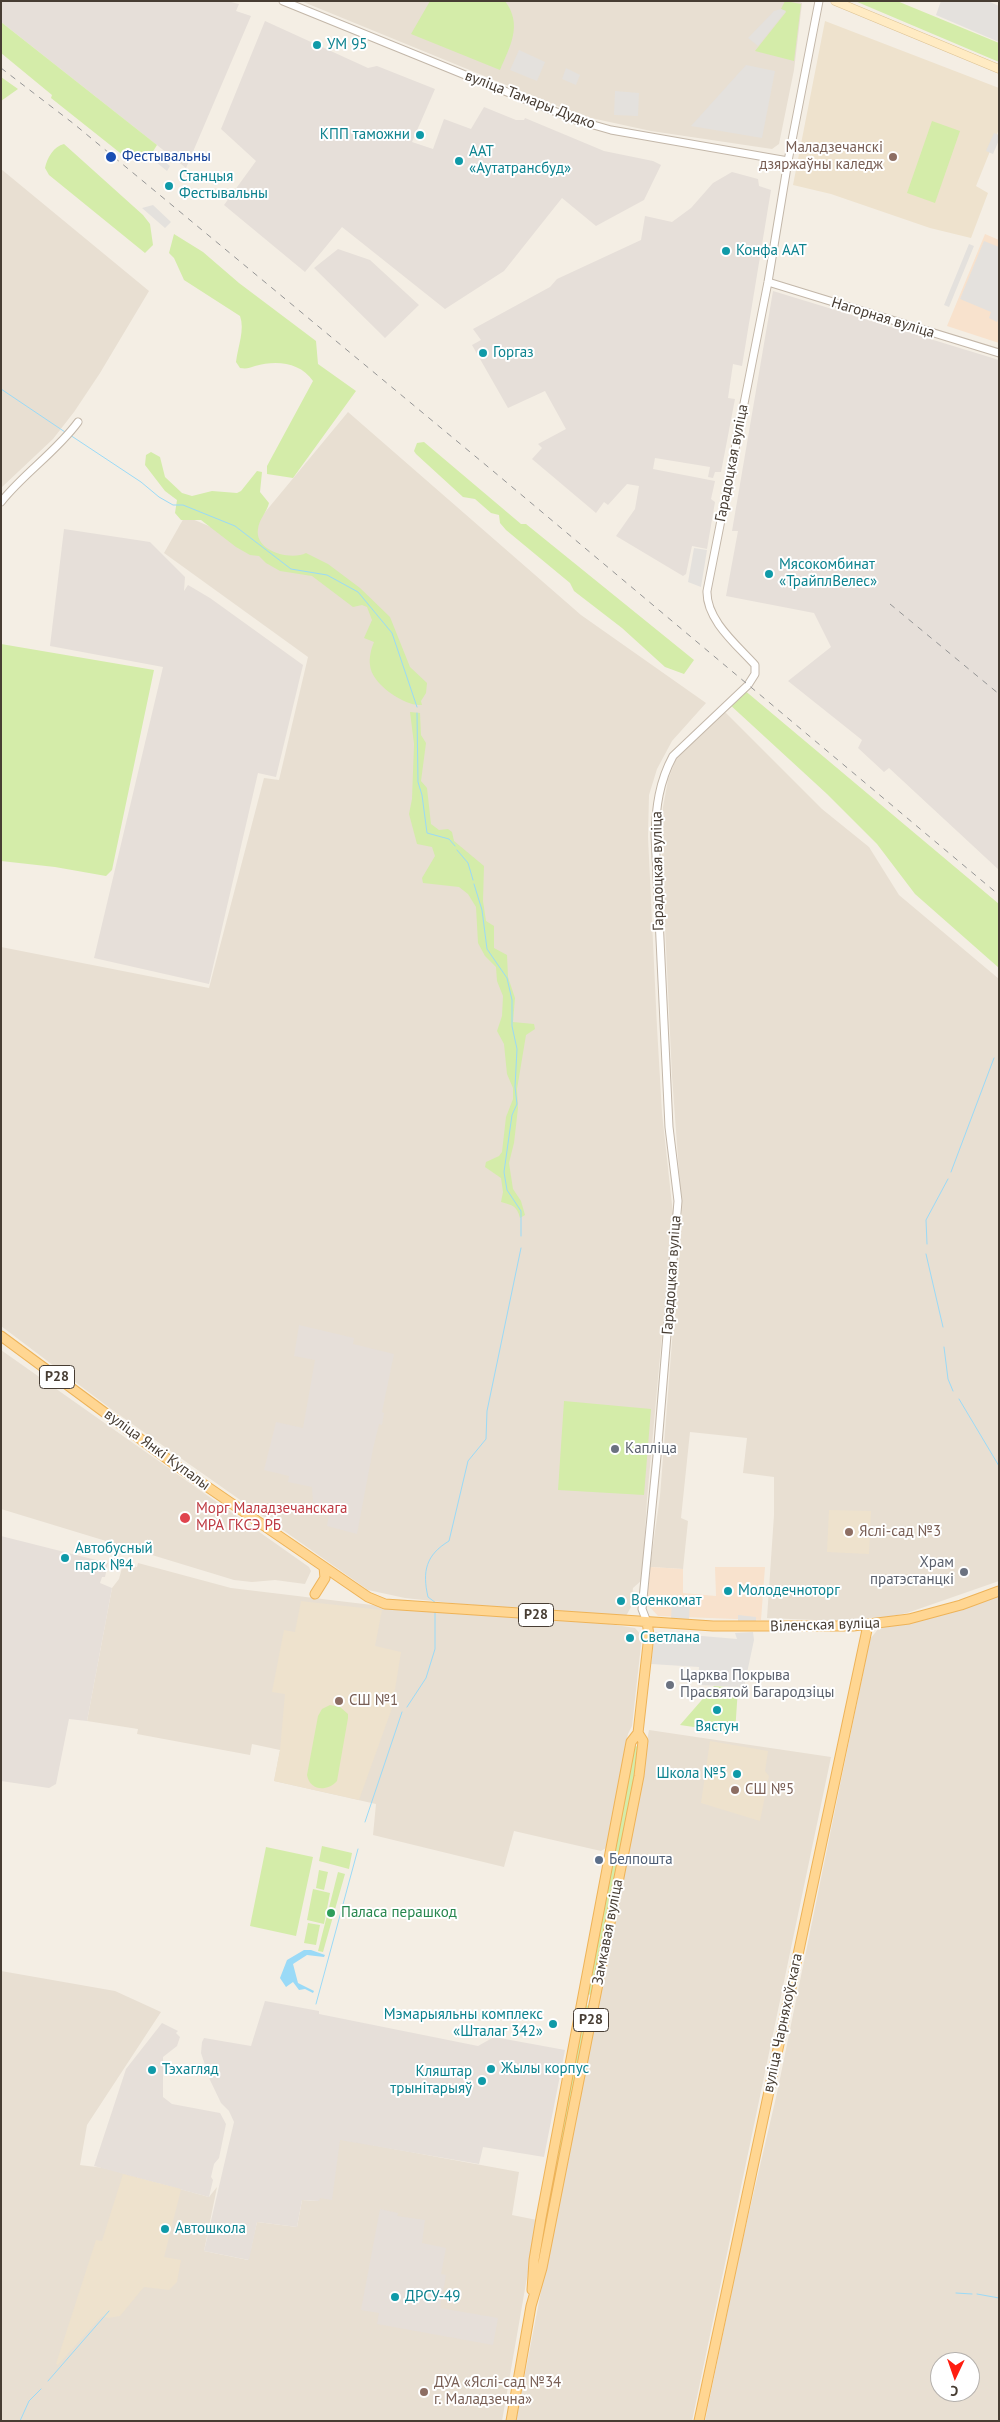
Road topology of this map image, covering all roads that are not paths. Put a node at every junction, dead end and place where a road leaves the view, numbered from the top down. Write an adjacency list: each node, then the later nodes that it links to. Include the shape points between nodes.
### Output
1 (283, 1): 5 (street, вуліца Тамары Дудко, via 576,120 611,130)
2 (819, 1): 5 (street, Гарадоцкая вуліца)
3 (835, 1): 4 (main road)
4 (999, 69)
5 (788, 160): 6 (street, Гарадоцкая вуліца)
6 (768, 282): 7 (street, Нагорная вуліца); 14 (street, Гарадоцкая вуліца, via 707,596 714,618 755,665 755,674 748,685 673,756 665,770 657,802 656,845 668,1108 678,1201 642,1609)
7 (999, 353)
8 (78, 422): 9 (street)
9 (1, 502)
10 (1, 1336): 11 (main road, вуліца Янкі Купалы / Р28, via 185,1472)
11 (324, 1568): 13 (main road, via 325,1578); 14 (main road, вуліца Янкі Купалы / Р28, via 368,1597 385,1604)
12 (999, 1591): 15 (main road, Віленская вуліца, via 909,1619)
13 (315, 1594)
14 (647, 1622): 15 (main road, Віленская вуліца, via 730,1627); 16 (main road, Замкавая вуліца / Р28, via 649,1635)
15 (868, 1626): 21 (main road, вуліца Чарняхоўскага)
16 (638, 1734): 17 (main road, Замкавая вуліца / Р28, via 632,1742); 18 (main road, Замкавая вуліца / Р28, via 643,1741 639,1776)
17 (584, 1999): 18 (main road); 19 (main road, Замкавая вуліца / Р28, via 541,2218)
18 (595, 2001): 19 (main road, Замкавая вуліца / Р28, via 542,2268)
19 (531, 2306): 20 (main road, Замкавая вуліца / Р28)
20 (510, 2421)
21 (699, 2421)

